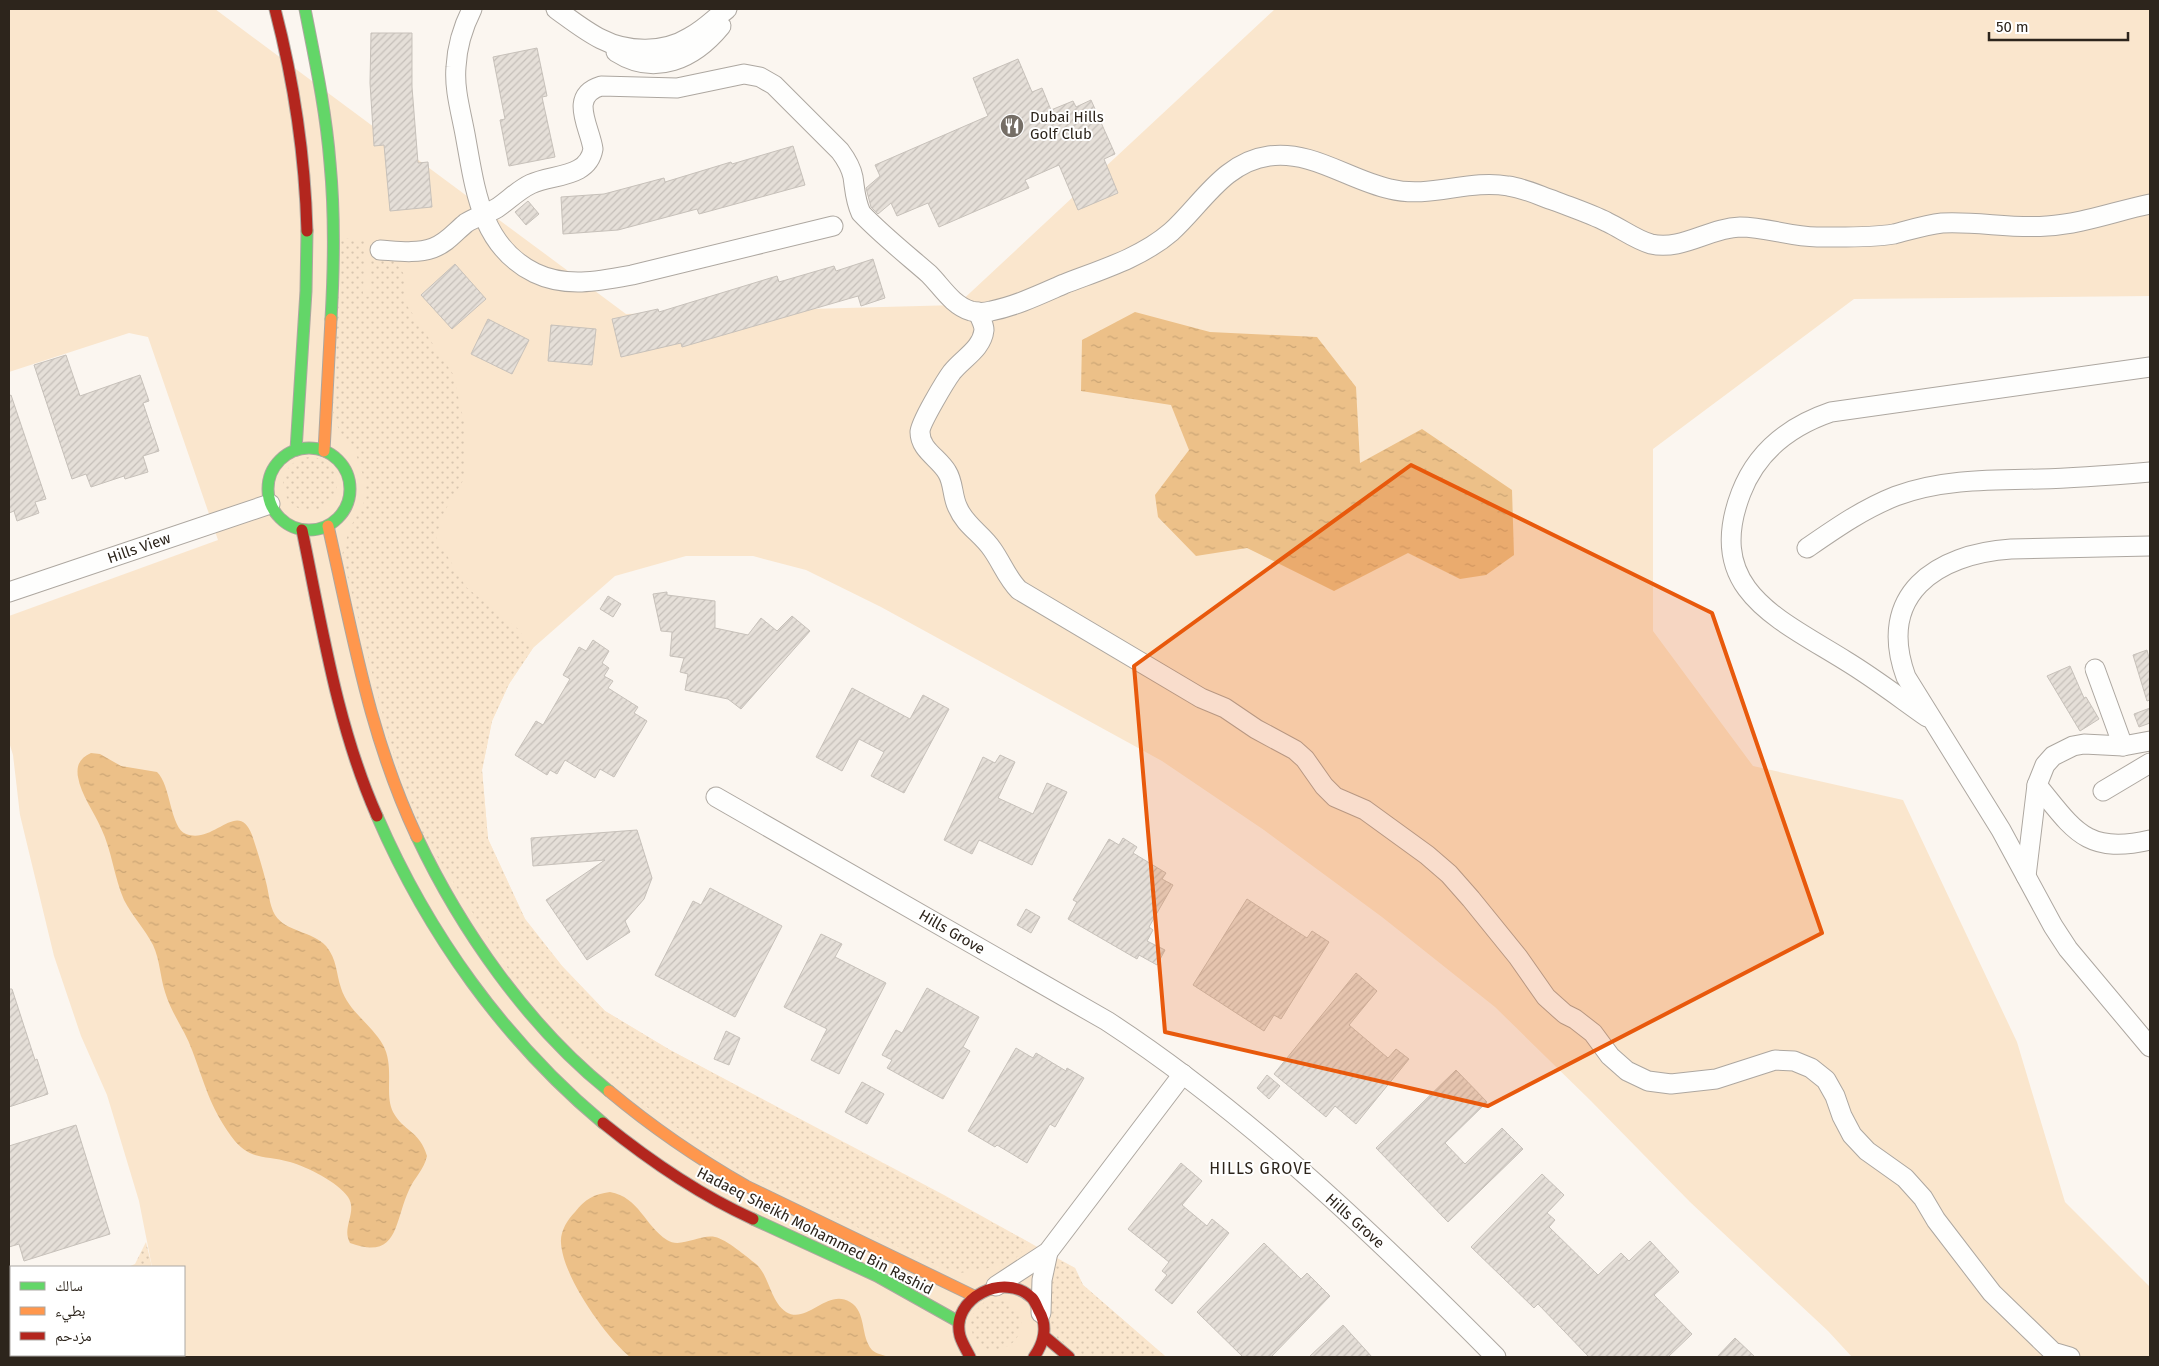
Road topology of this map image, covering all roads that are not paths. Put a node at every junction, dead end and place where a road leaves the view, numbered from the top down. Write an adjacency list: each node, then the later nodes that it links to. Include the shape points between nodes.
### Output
1 (275, 9): 16 (street, via 297,101 306,184 308,268)
2 (305, 9): 17 (street, via 323,103 332,184)
3 (472, 9): 11 (street, via 458,45 456,89)
4 (556, 9): 7 (street)
5 (727, 9): 7 (street, via 693,36 667,46 633,48)
6 (734, 9): 8 (street, via 700,48)
7 (600, 39): 8 (street, via 630,59 655,64)
8 (670, 62): 9 (street)
9 (677, 88): 11 (street, via 596,88 586,95 583,107 593,149 588,163 577,170 531,184); 14 (street, via 744,74 760,77 774,85 848,162 861,213 954,302)
10 (2150, 204): 14 (street, via 2052,226 1960,222 1894,234 1814,237 1740,227 1664,245 1639,239 1595,216 1508,186 1480,184 1438,192 1407,192 1370,183 1318,162 1271,156 1246,163 1228,174 1172,231 1142,251 1026,300 989,312)
11 (482, 215): 12 (street, via 501,246 517,262 536,273 579,283 632,275); 13 (street, via 464,224 434,248 413,252)
12 (833, 226)
13 (380, 250)
14 (978, 312): 47 (street, via 984,328 983,337 951,373 925,416 920,432 926,448 948,473 961,515 993,549 1010,582 1018,590 1295,750 1335,797 1380,820 1449,874 1518,957 1546,997 1594,1033 1610,1056 1627,1071 1648,1081 1671,1084 1716,1079 1775,1060 1794,1061 1811,1068 1826,1080 1852,1135 1867,1151 1905,1178 1923,1198 1992,1293 2053,1352)
15 (2150, 367): 26 (street, via 1831,412 1796,427 1766,452 1754,467 1744,484 1730,530 1733,558 1744,585 1774,617)
16 (296, 450): 17 (street); 19 (street, via 274,467 268,485)
17 (324, 451): 20 (street, via 341,463 348,477 350,492 344,512)
18 (2150, 472): 23 (street, via 1973,481 1922,489 1874,506)
19 (270, 504): 21 (street, via 282,522); 24 (street, Hills View)
20 (328, 526): 21 (street); 39 (street, Hadaeq Sheikh Mohammed Bin Rashid, via 368,703 401,803 440,884 468,931 533,1018 610,1094 701,1160 770,1198)
21 (302, 530): 41 (street, Hadaeq Sheikh Mohammed Bin Rashid, via 339,703 370,799 389,846 419,902 497,1015 580,1104 682,1182 740,1213 884,1279)
22 (2150, 546): 26 (street, via 1994,550 1962,558 1916,587 1899,615 1900,661)
23 (1807, 548)
24 (9, 592)
25 (2096, 668): 28 (street)
26 (1932, 721): 34 (street)
27 (2150, 741): 28 (street)
28 (2123, 746): 30 (street, via 2084,744 2062,750 2045,765)
29 (2150, 764): 31 (street)
30 (2037, 785): 33 (street, via 2069,824 2092,840 2119,845); 34 (street)
31 (2104, 791)
32 (716, 797): 36 (street, Hills Grove, via 1107,1020)
33 (2150, 840)
34 (2026, 876): 35 (street, via 2068,949)
35 (2150, 1046)
36 (1183, 1074): 37 (street); 46 (street, Hills Grove, via 1361,1226)
37 (1048, 1252): 38 (street); 40 (street, via 1042,1280)
38 (996, 1286): 39 (street); 40 (street, via 1012,1287 1027,1294)
39 (974, 1296): 41 (street, via 964,1308)
40 (1042, 1314): 42 (street)
41 (959, 1322): 43 (street, via 961,1342)
42 (1044, 1336): 44 (street); 45 (street)
43 (970, 1357)
44 (1034, 1357)
45 (1069, 1357)
46 (1496, 1357)
47 (2070, 1357)

